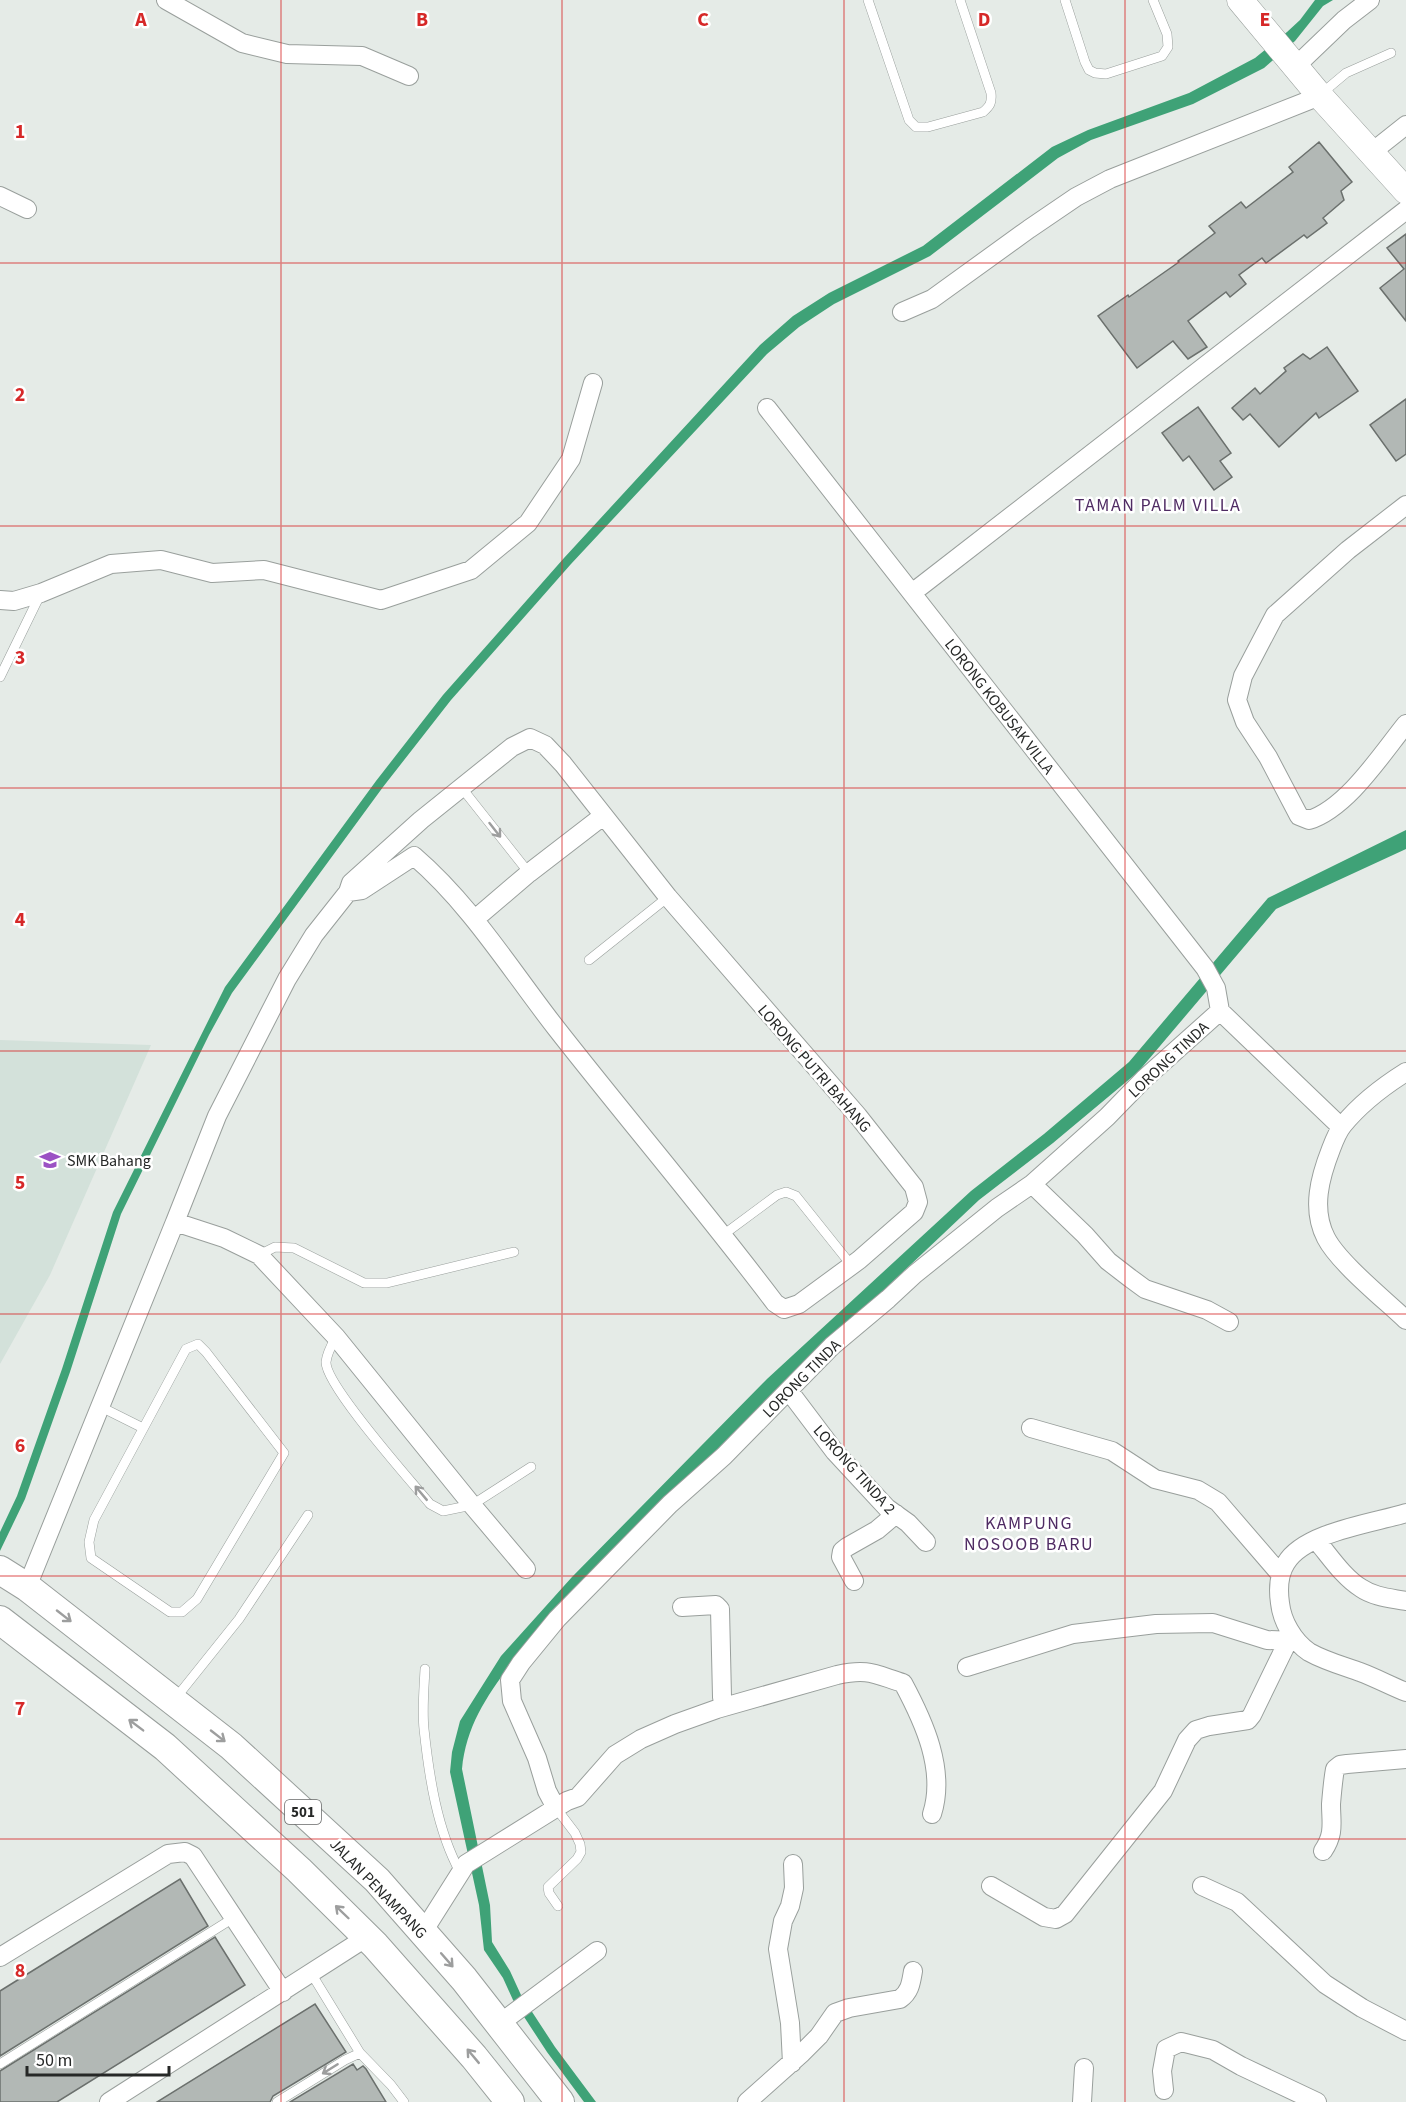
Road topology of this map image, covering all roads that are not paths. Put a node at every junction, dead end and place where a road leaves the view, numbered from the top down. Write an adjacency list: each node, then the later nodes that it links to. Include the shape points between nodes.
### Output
1 (166, 0): 10 (street, via 242,43 296,55 363,56)
2 (868, 0): 3 (lane, via 909,120 916,127 928,128 990,107 991,93)
3 (960, 0)
4 (1065, 0): 5 (lane, via 1089,70 1106,74 1162,56 1168,47)
5 (1153, 0)
6 (1240, 0): 9 (main road)
7 (1370, 0): 9 (street)
8 (1391, 53): 11 (lane, via 1346,73)
9 (1292, 62): 11 (main road)
10 (409, 76)
11 (1320, 96): 13 (main road); 18 (street, via 1110,179 1029,229 932,299)
12 (1406, 124): 13 (street)
13 (1372, 152): 14 (main road)
14 (1406, 190)
15 (0, 196): 16 (street)
16 (27, 209)
17 (1406, 210): 23 (street)
18 (902, 312)
19 (592, 383): 22 (street, via 571,459 528,523 471,570 381,600 264,570 212,573 161,560 111,564)
20 (767, 408): 23 (street, LORONG KOBUSAK VILLA)
21 (1406, 505): 26 (street, via 1275,615 1243,676 1237,700 1245,722 1299,816 1309,820 1320,817 1350,792)
22 (41, 593): 24 (street, via 14,601); 25 (lane)
23 (912, 593): 36 (street, LORONG KOBUSAK VILLA, via 1205,968 1216,988)
24 (0, 600)
25 (0, 677)
26 (1406, 724)
27 (461, 787): 28 (street, LORONG PUTRI BAHANG, via 512,747 530,738 545,745 563,764); 29 (street, LORONG PUTRI BAHANG); 31 (lane, one-way to 31)
28 (603, 816): 31 (street); 33 (street, LORONG PUTRI BAHANG)
29 (398, 840): 30 (street, LORONG PUTRI BAHANG); 32 (street, LORONG PUTRI BAHANG, via 351,883)
30 (414, 856): 32 (street, via 362,890); 34 (street, LORONG PUTRI BAHANG)
31 (529, 873): 34 (street)
32 (348, 892): 40 (street, LORONG PUTRI BAHANG, via 314,935 287,979 217,1116)
33 (668, 897): 35 (lane); 44 (street, LORONG PUTRI BAHANG, via 858,1116 914,1187 918,1202 914,1212)
34 (475, 919): 41 (street, LORONG PUTRI BAHANG, via 542,1011)
35 (589, 960)
36 (1220, 1011): 38 (street); 39 (street, LORONG TINDA)
37 (1406, 1072): 38 (street, via 1363,1103)
38 (1341, 1127): 45 (street, via 1321,1174 1318,1199 1323,1229 1334,1251)
39 (1032, 1184): 46 (street, via 1108,1261 1145,1289 1207,1310); 48 (street, LORONG TINDA, via 915,1274 832,1346)
40 (175, 1222): 43 (street, via 224,1238); 49 (street, LORONG PUTRI BAHANG)
41 (723, 1235): 44 (lane, via 786,1192 796,1196); 44 (street, LORONG PUTRI BAHANG, via 775,1303 784,1309 799,1304)
42 (514, 1252): 43 (lane, via 376,1284 294,1248 275,1247)
43 (259, 1255): 47 (street)
44 (852, 1266)
45 (1406, 1320)
46 (1229, 1322)
47 (336, 1337): 53 (street); 53 (lane, one-way to 47, via 443,1511 430,1503 361,1421 331,1378 326,1364)
48 (789, 1391): 55 (street, LORONG TINDA 2, via 835,1452); 74 (street, LORONG TINDA, via 573,1602 510,1680 512,1701)
49 (99, 1406): 50 (lane); 63 (street, LORONG PUTRI BAHANG)
50 (143, 1428): 50 (lane, via 93,1520 91,1558 170,1612 182,1612 197,1599 284,1453 198,1344 186,1349)
51 (1031, 1428): 61 (street, via 1112,1450 1155,1479 1198,1490 1218,1502)
52 (531, 1467): 53 (lane)
53 (472, 1505): 59 (street)
54 (1406, 1513): 57 (street)
55 (896, 1514): 58 (street, LORONG TINDA 2); 62 (street, via 842,1551 841,1557)
56 (308, 1515): 71 (lane, via 238,1619)
57 (1316, 1540): 61 (street, via 1287,1561); 64 (street, via 1361,1588)
58 (926, 1542)
59 (526, 1569)
60 (0, 1570): 63 (main road, JALAN PENAMPANG / 501)
61 (1281, 1575): 67 (street, via 1281,1611)
62 (854, 1581)
63 (27, 1587): 71 (main road, JALAN PENAMPANG / 501, one-way to 71)
64 (1406, 1601)
65 (682, 1607): 72 (street, via 716,1605 720,1609)
66 (0, 1620): 84 (main road, 501, one-way to 66, via 165,1747)
67 (1293, 1641): 68 (street, via 1260,1638 1213,1623 1156,1624 1073,1634); 70 (street, via 1325,1660); 79 (street, via 1248,1720 1196,1730 1187,1740 1163,1791 1065,1914 1056,1919 1044,1917)
68 (967, 1667)
69 (425, 1669): 78 (lane, via 423,1728 429,1769 450,1854)
70 (1406, 1692)
71 (173, 1701): 83 (main road, JALAN PENAMPANG / 501, one-way to 83, via 231,1746 300,1809 377,1881)
72 (724, 1707): 74 (street, via 626,1747 578,1797); 75 (street, via 857,1671 903,1683 921,1717 933,1756 936,1785)
73 (1406, 1759): 76 (street, via 1347,1764 1335,1769 1333,1827)
74 (556, 1808): 78 (street); 81 (lane, via 575,1833 581,1852 548,1887)
75 (932, 1814)
76 (1323, 1851)
77 (793, 1864): 93 (street, via 794,1888 778,1949)
78 (463, 1868): 83 (street)
79 (991, 1886)
80 (1202, 1886): 91 (street, via 1237,1902 1334,1990)
81 (558, 1906)
82 (235, 1917): 86 (street, via 193,1856 185,1852 168,1854); 89 (street); 94 (lane)
83 (423, 1932): 90 (main road, JALAN PENAMPANG / 501, one-way to 90)
84 (367, 1937): 88 (street); 100 (main road, 501, one-way to 84)
85 (597, 1951): 90 (street)
86 (0, 1957)
87 (913, 1971): 93 (street, via 906,1995 840,2010)
88 (311, 1973): 89 (street); 92 (lane)
89 (283, 1992): 97 (street)
90 (517, 2011): 101 (main road, JALAN PENAMPANG / 501)
91 (1406, 2031)
92 (360, 2053): 98 (lane, one-way to 98); 99 (lane)
93 (792, 2063): 102 (street)
94 (0, 2064)
95 (1084, 2068): 103 (street)
96 (1164, 2090): 104 (street, via 1166,2049 1181,2042 1213,2050)
97 (109, 2102)
98 (277, 2102)
99 (404, 2102)
100 (510, 2102)
101 (560, 2102)
102 (747, 2102)
103 (1082, 2102)
104 (1317, 2102)

